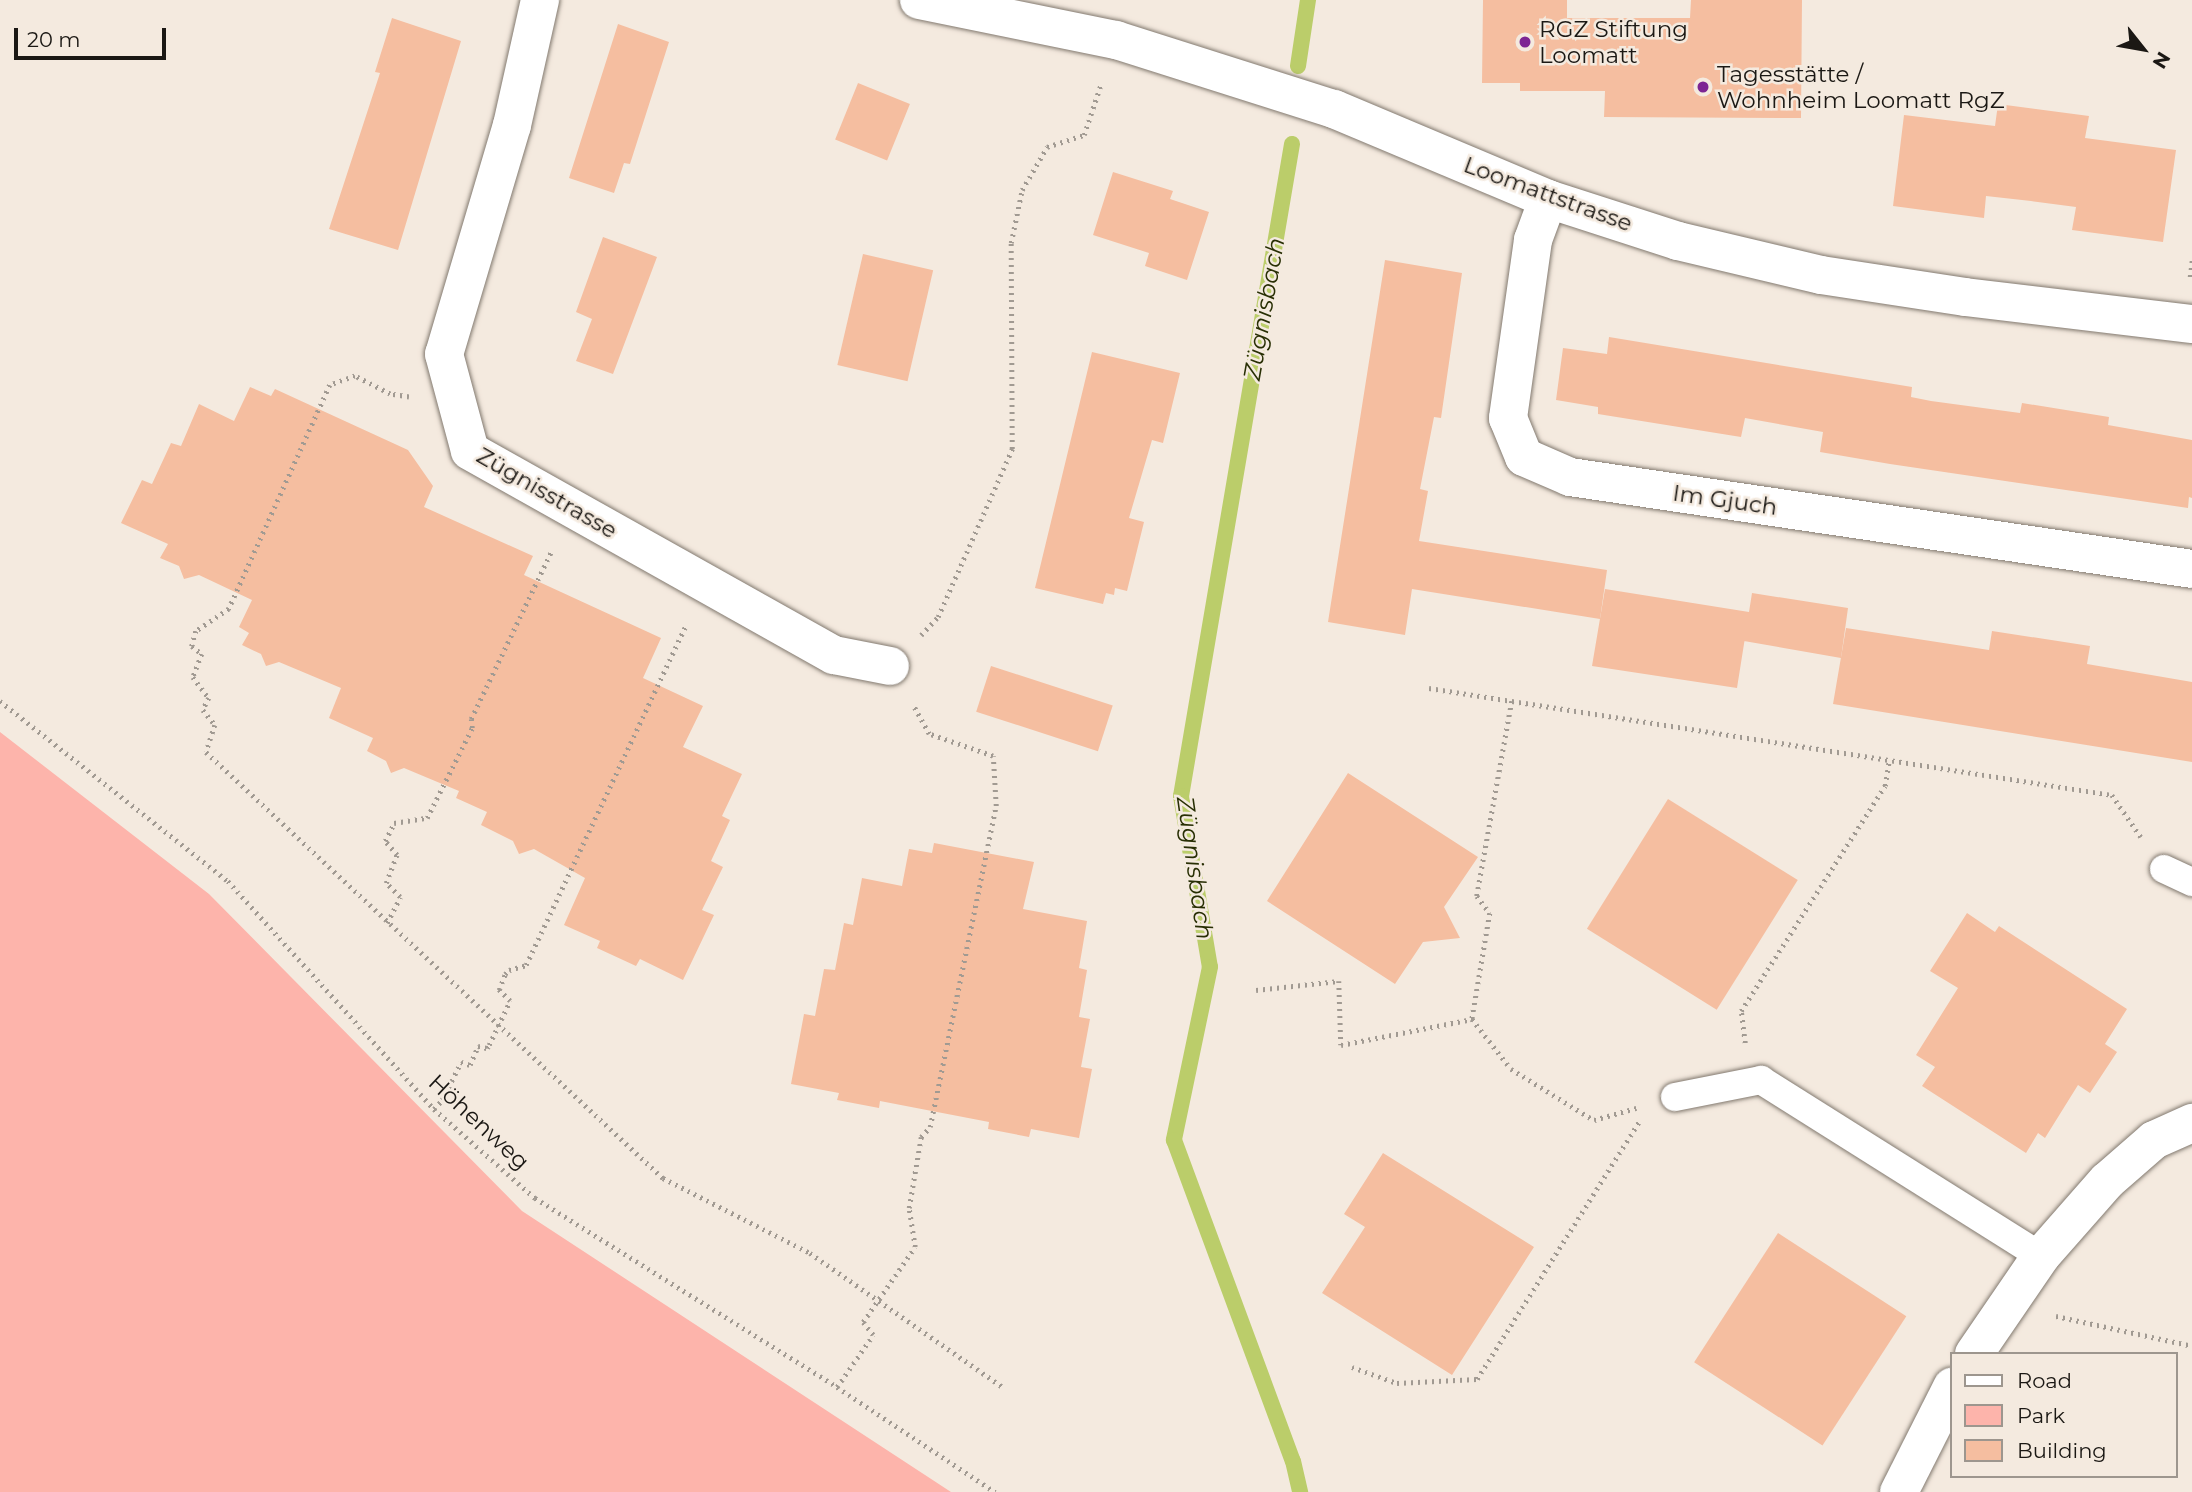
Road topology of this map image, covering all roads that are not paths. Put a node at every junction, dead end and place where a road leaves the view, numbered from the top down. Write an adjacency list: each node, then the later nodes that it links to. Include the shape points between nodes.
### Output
1 (540, 0): 6 (street, Zügnisstrasse, via 512,125 444,354 470,451 834,655)
2 (919, 0): 3 (street, Loomattstrasse, via 1116,40 1334,109)
3 (1548, 199): 4 (street, Loomattstrasse, via 1678,241 1821,275); 5 (street, Im Gjuch, via 1533,240 1508,418 1524,457 1570,477)
4 (2192, 324)
5 (2192, 569)
6 (890, 666)
7 (2164, 869): 8 (lane)
8 (2192, 881)
9 (1663, 1101): 11 (lane, via 1761,1080)
10 (2192, 1123): 11 (street, via 2154,1140 2107,1181)
11 (2041, 1255): 12 (street)
12 (1975, 1352)
13 (1951, 1389): 14 (street)
14 (1899, 1492)

